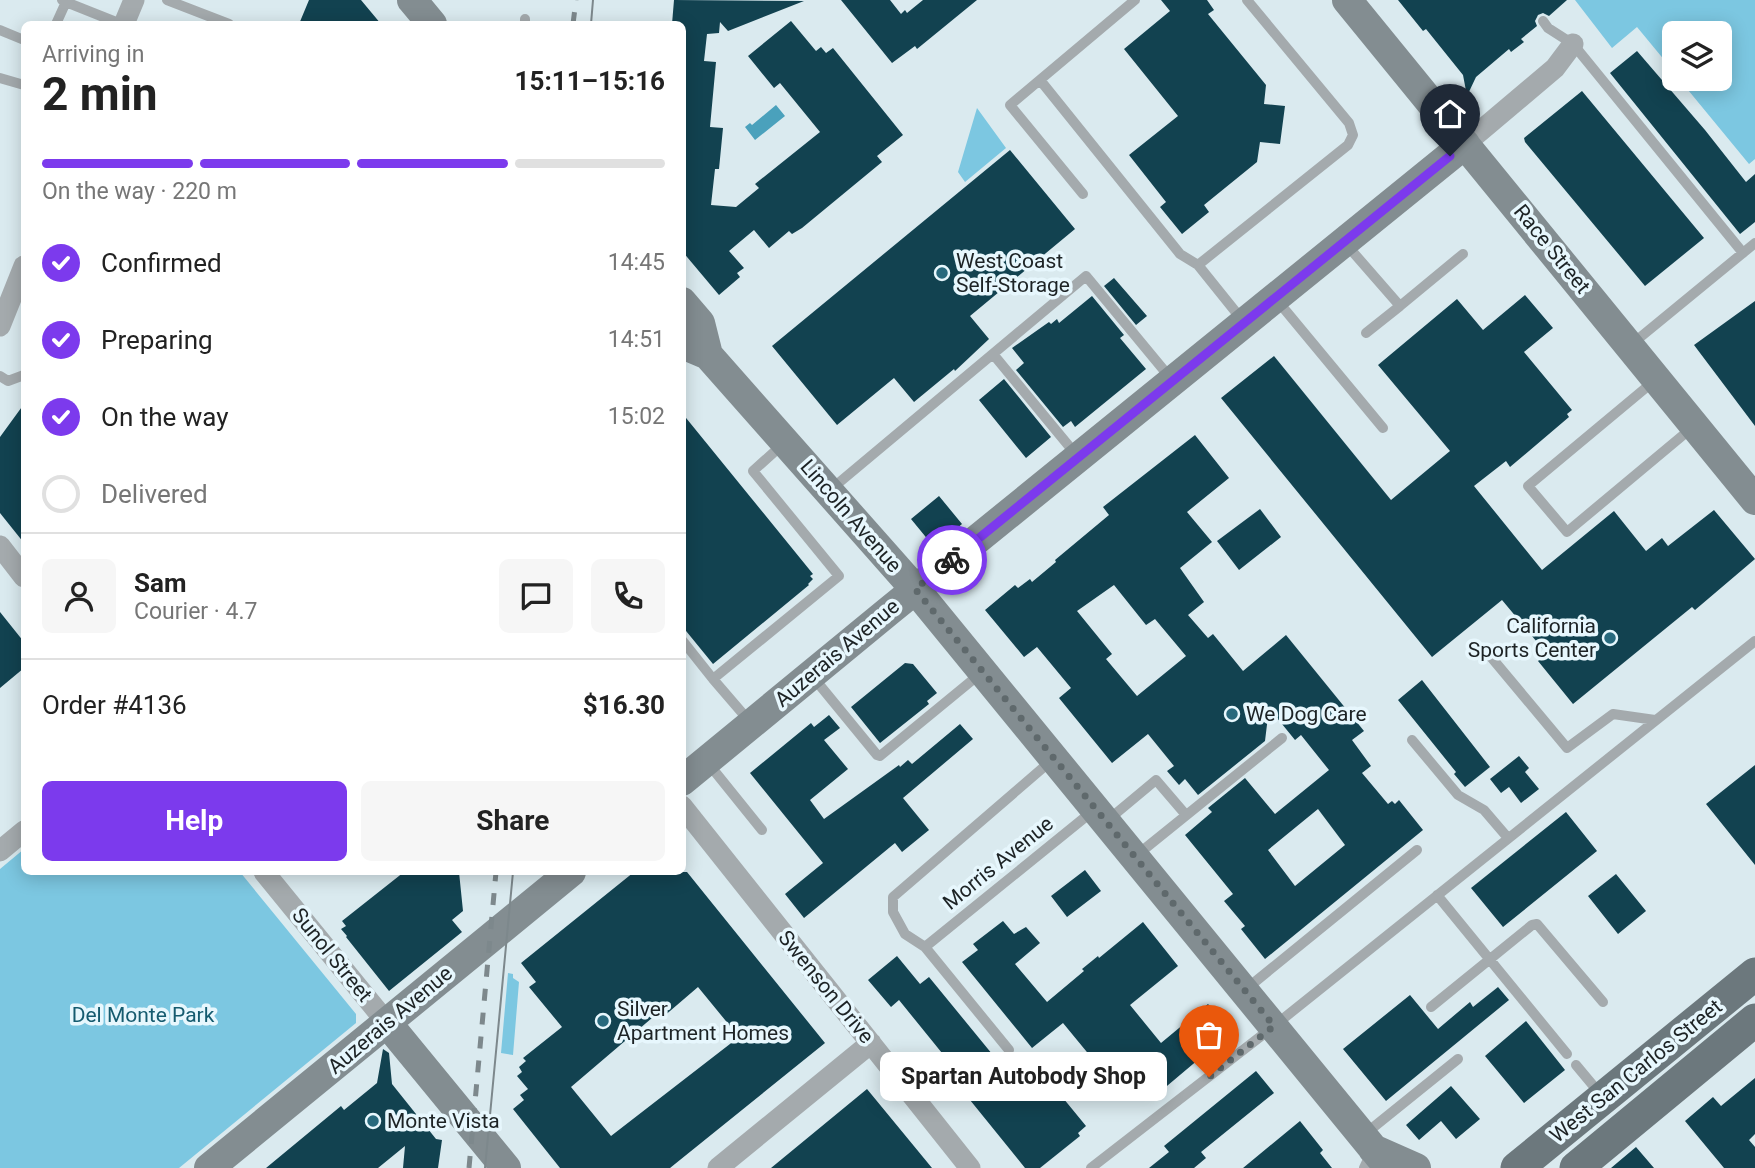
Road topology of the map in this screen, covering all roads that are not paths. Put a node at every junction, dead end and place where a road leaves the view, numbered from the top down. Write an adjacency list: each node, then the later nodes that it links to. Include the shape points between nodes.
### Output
1 (134, 0): 10 (street)
2 (167, 0): 11 (lane)
3 (412, 0): 12 (main road)
4 (1135, 0): 18 (lane)
5 (1247, 0): 26 (lane, via 1349,123 1353,135 1349,145)
6 (1347, 0): 20 (main road, Race Street)
7 (64, 1): 8 (lane); 9 (lane)
8 (57, 21)
9 (114, 21)
10 (124, 21)
11 (221, 21)
12 (430, 21)
13 (1543, 21): 16 (lane)
14 (0, 30): 15 (lane)
15 (21, 39)
16 (1573, 44): 20 (street, Auzerais Avenue, via 1555,68); 24 (lane)
17 (0, 78): 19 (lane)
18 (1040, 80): 21 (lane, via 1010,105); 26 (lane, via 1180,254)
19 (21, 84)
20 (1465, 144): 22 (main road, Auzerais Avenue); 34 (main road, Race Street)
21 (1083, 194)
22 (1343, 241): 28 (main road, Auzerais Avenue); 29 (lane)
23 (1755, 243): 24 (lane)
24 (1743, 253): 34 (lane)
25 (1463, 254): 29 (lane)
26 (1198, 265): 31 (lane)
27 (21, 274): 32 (street)
28 (1275, 296): 31 (main road, Auzerais Avenue); 42 (lane)
29 (1400, 306): 33 (lane)
30 (686, 307): 35 (main road, Lincoln Avenue, via 700,323)
31 (1244, 322): 40 (main road, Auzerais Avenue)
32 (0, 326)
33 (1366, 333)
34 (1630, 346): 39 (main road, Race Street)
35 (695, 349): 43 (main road, Lincoln Avenue)
36 (993, 354): 40 (lane, via 1086,276); 44 (lane); 45 (lane)
37 (0, 376): 38 (lane, via 8,380)
38 (21, 376)
39 (1657, 379): 41 (main road, Race Street); 41 (lane, via 1528,486 1567,532)
40 (1172, 380): 44 (main road, Auzerais Avenue)
41 (1694, 426): 46 (main road, Race Street)
42 (1383, 428)
43 (786, 442): 45 (main road, Lincoln Avenue); 55 (lane, via 753,471 839,576)
44 (1078, 457): 49 (main road, Auzerais Avenue)
45 (829, 491): 49 (main road, Lincoln Avenue)
46 (1755, 500)
47 (0, 547): 48 (street)
48 (21, 573)
49 (915, 589): 53 (main road, Lincoln Avenue); 54 (main road, Auzerais Avenue)
50 (1755, 641): 56 (lane)
51 (686, 645): 55 (lane)
52 (1486, 651): 56 (lane, via 1567,748 1613,714)
53 (983, 671): 54 (lane, via 880,756); 60 (main road, Lincoln Avenue)
54 (811, 674): 57 (main road, Auzerais Avenue)
55 (713, 678): 57 (lane)
56 (1656, 720): 68 (lane)
57 (751, 724): 61 (main road, Auzerais Avenue)
58 (1282, 738): 65 (lane)
59 (1412, 740): 68 (lane, via 1458,795 1484,810)
60 (1054, 759): 64 (main road, Lincoln Avenue); 75 (lane, via 893,897 893,912 905,934)
61 (707, 761): 62 (main road, Auzerais Avenue); 66 (lane)
62 (686, 778)
63 (686, 811): 84 (street, Swenson Drive)
64 (1101, 815): 65 (lane, Morris Avenue, via 1156,780); 71 (main road, Lincoln Avenue); 75 (lane, Morris Avenue)
65 (1186, 815): 71 (lane)
66 (762, 830)
67 (21, 834): 70 (street)
68 (1508, 838): 74 (lane)
69 (1418, 850): 78 (lane)
70 (0, 851)
71 (1135, 857): 78 (main road, Lincoln Avenue)
72 (266, 875): 82 (street, Sunol Street)
73 (568, 875): 82 (main road, Auzerais Avenue)
74 (1437, 895): 76 (lane); 83 (lane)
75 (925, 947): 85 (lane)
76 (1489, 960): 79 (lane, via 1537,924); 80 (lane); 86 (lane)
77 (1755, 974): 89 (main road, West San Carlos Street)
78 (1245, 990): 83 (main road, Lincoln Avenue)
79 (1603, 1002)
80 (1432, 1007)
81 (1755, 1020): 98 (main road, West San Carlos Street)
82 (387, 1023): 92 (main road, Auzerais Avenue); 93 (main road, Sunol Street)
83 (1274, 1026): 90 (main road, Lincoln Avenue); 96 (lane)
84 (871, 1043): 94 (street); 95 (street, Swenson Drive)
85 (1009, 1050)
86 (1567, 1054)
87 (1458, 1059): 90 (lane)
88 (1576, 1065): 89 (lane)
89 (1603, 1097): 91 (main road, West San Carlos Street)
90 (1374, 1158): 97 (main road)
91 (1517, 1167)
92 (209, 1168)
93 (506, 1168)
94 (718, 1168)
95 (970, 1168)
96 (1091, 1168)
97 (1416, 1168)
98 (1576, 1168)

